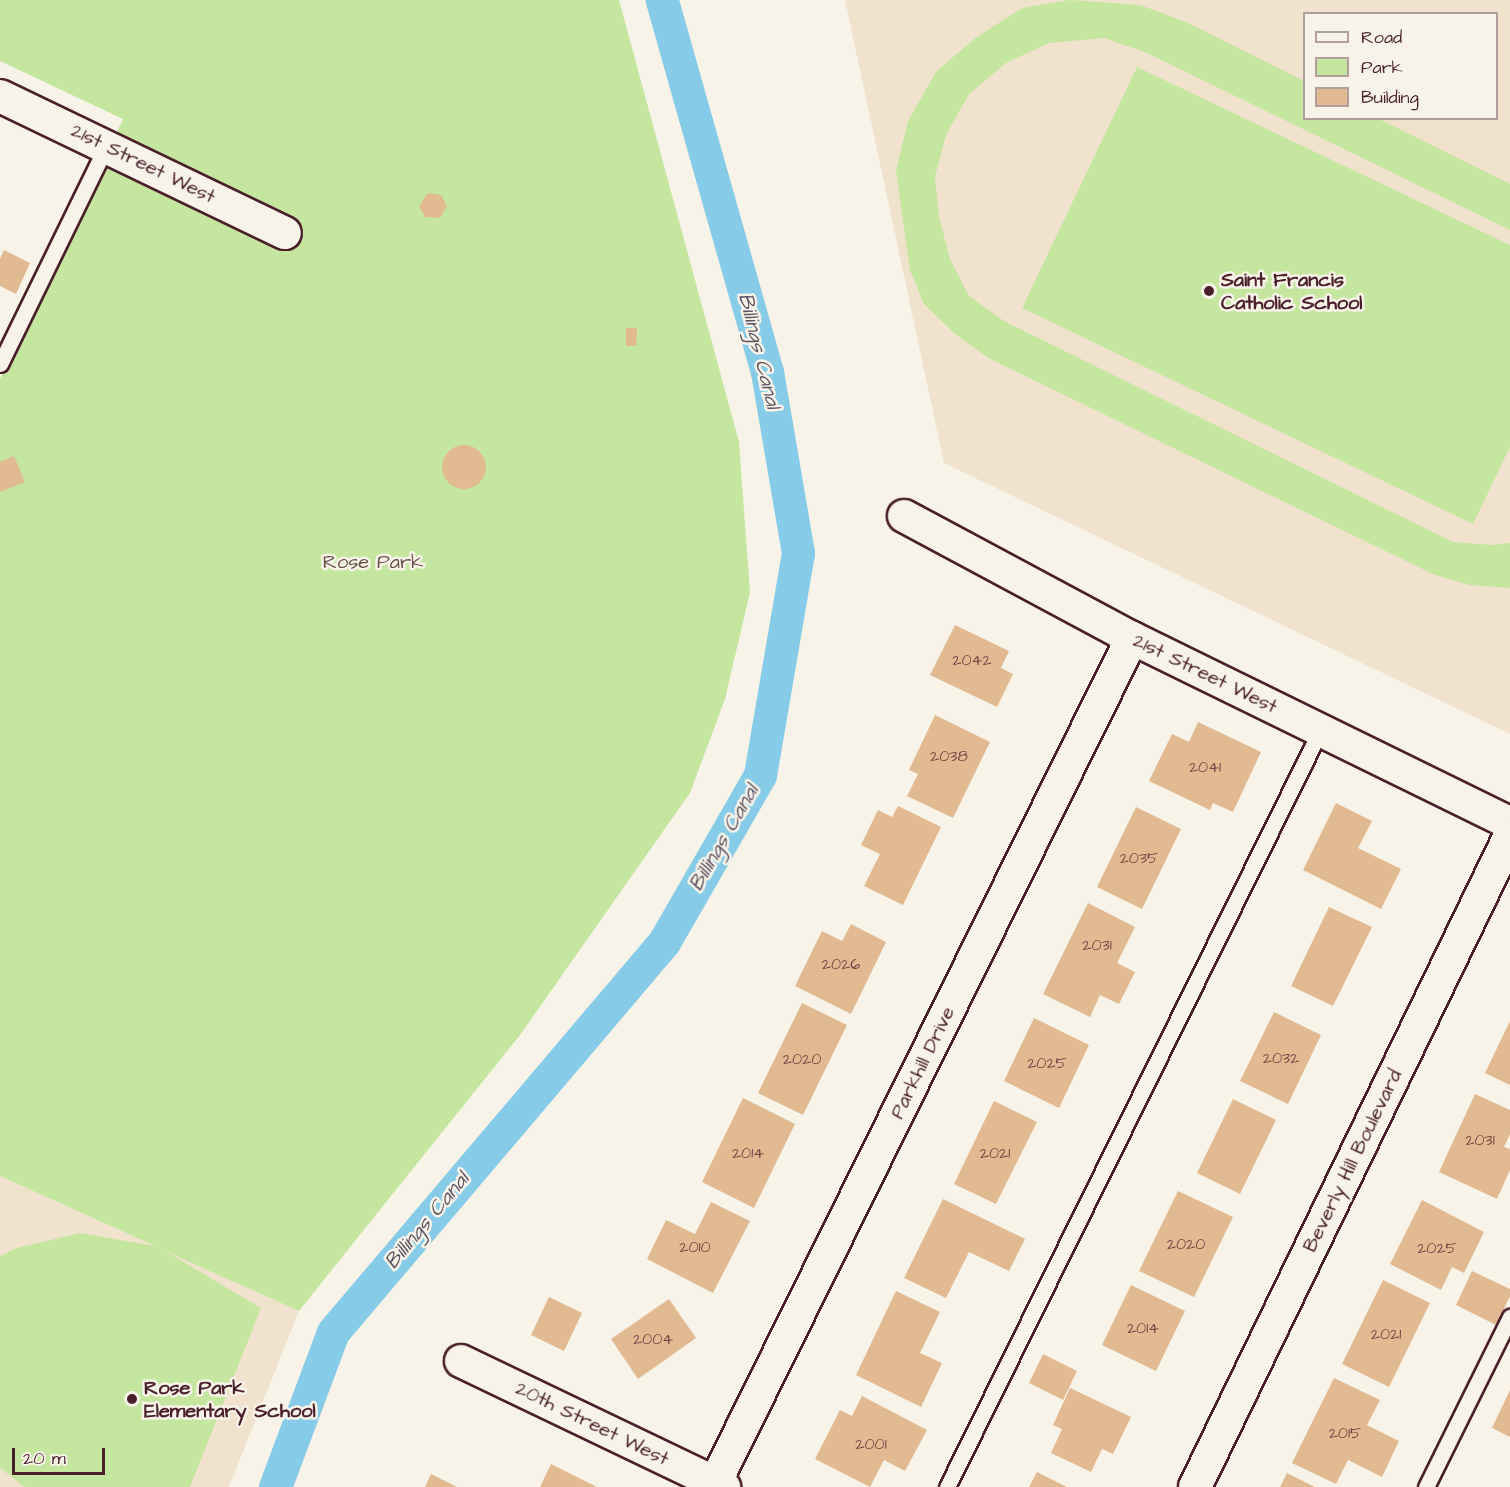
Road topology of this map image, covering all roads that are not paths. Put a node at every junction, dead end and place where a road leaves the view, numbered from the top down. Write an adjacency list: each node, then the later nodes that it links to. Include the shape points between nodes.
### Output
1 (0, 96): 2 (street, 21st Street West)
2 (106, 147): 3 (street, 21st Street West); 4 (lane)
3 (285, 233)
4 (0, 364)
5 (904, 516): 6 (street, 21st Street West)
6 (1132, 638): 7 (street, 21st Street West); 12 (street, Parkhill Drive)
7 (1320, 730): 8 (street, 21st Street West); 13 (lane)
8 (1510, 824)
9 (1510, 836): 14 (street, Beverly Hill Boulevard)
10 (1510, 1317): 15 (lane)
11 (461, 1360): 12 (street, 20th Street West)
12 (717, 1486)
13 (947, 1487)
14 (1196, 1487)
15 (1426, 1487)

